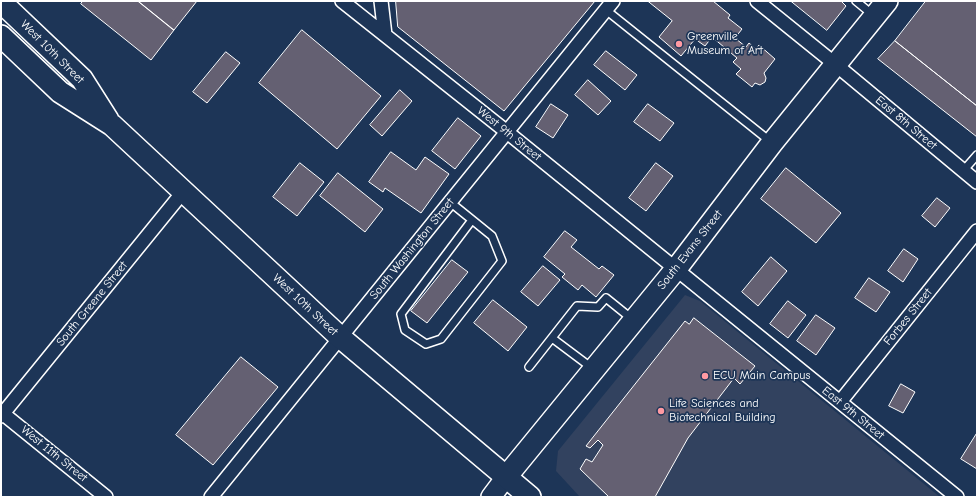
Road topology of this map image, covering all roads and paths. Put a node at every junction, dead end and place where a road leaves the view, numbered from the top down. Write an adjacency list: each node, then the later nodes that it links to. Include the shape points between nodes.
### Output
1 (342, 1): 8 (street, West 9th Street)
2 (381, 1): 8 (street)
3 (757, 1): 10 (street, East 8th Street)
4 (856, 1): 7 (lane)
5 (1, 2): 11 (main road, West 10th Street, via 82,79)
6 (610, 5): 12 (street, South Washington Street); 13 (lane)
7 (881, 9): 10 (main road, South Evans Street)
8 (385, 35): 12 (street, West 9th Street)
9 (1, 36): 11 (main road, West 10th Street, via 60,92)
10 (835, 64): 13 (main road, South Evans Street); 15 (street, East 8th Street)
11 (112, 125): 17 (main road, West 10th Street)
12 (507, 132): 18 (street, South Washington Street); 21 (street, West 9th Street)
13 (772, 143): 21 (main road, South Evans Street)
14 (977, 155): 15 (lane)
15 (963, 171): 16 (street, East 8th Street)
16 (977, 182)
17 (183, 192): 23 (main road, West 10th Street); 28 (street, South Greene Street)
18 (450, 202): 19 (lane); 23 (street, South Washington Street)
19 (472, 220): 19 (lane, via 401,314 405,330 426,344 441,339 502,260 492,236)
20 (977, 231): 27 (street, Forbes Street)
21 (676, 269): 22 (main road, South Evans Street); 27 (street, East 9th Street)
22 (634, 320): 24 (lane, via 606,298 598,307 577,306); 26 (main road, South Evans Street)
23 (341, 338): 29 (main road, West 10th Street); 31 (street, South Washington Street)
24 (552, 338): 25 (lane); 26 (lane)
25 (529, 367)
26 (594, 370): 29 (main road, South Evans Street)
27 (840, 402): 34 (street, East 9th Street)
28 (2, 414): 30 (street, West 11th Street)
29 (506, 477): 32 (main road, South Evans Street); 33 (main road, West 10th Street)
30 (106, 497)
31 (211, 497)
32 (491, 497)
33 (530, 497)
34 (957, 497)

